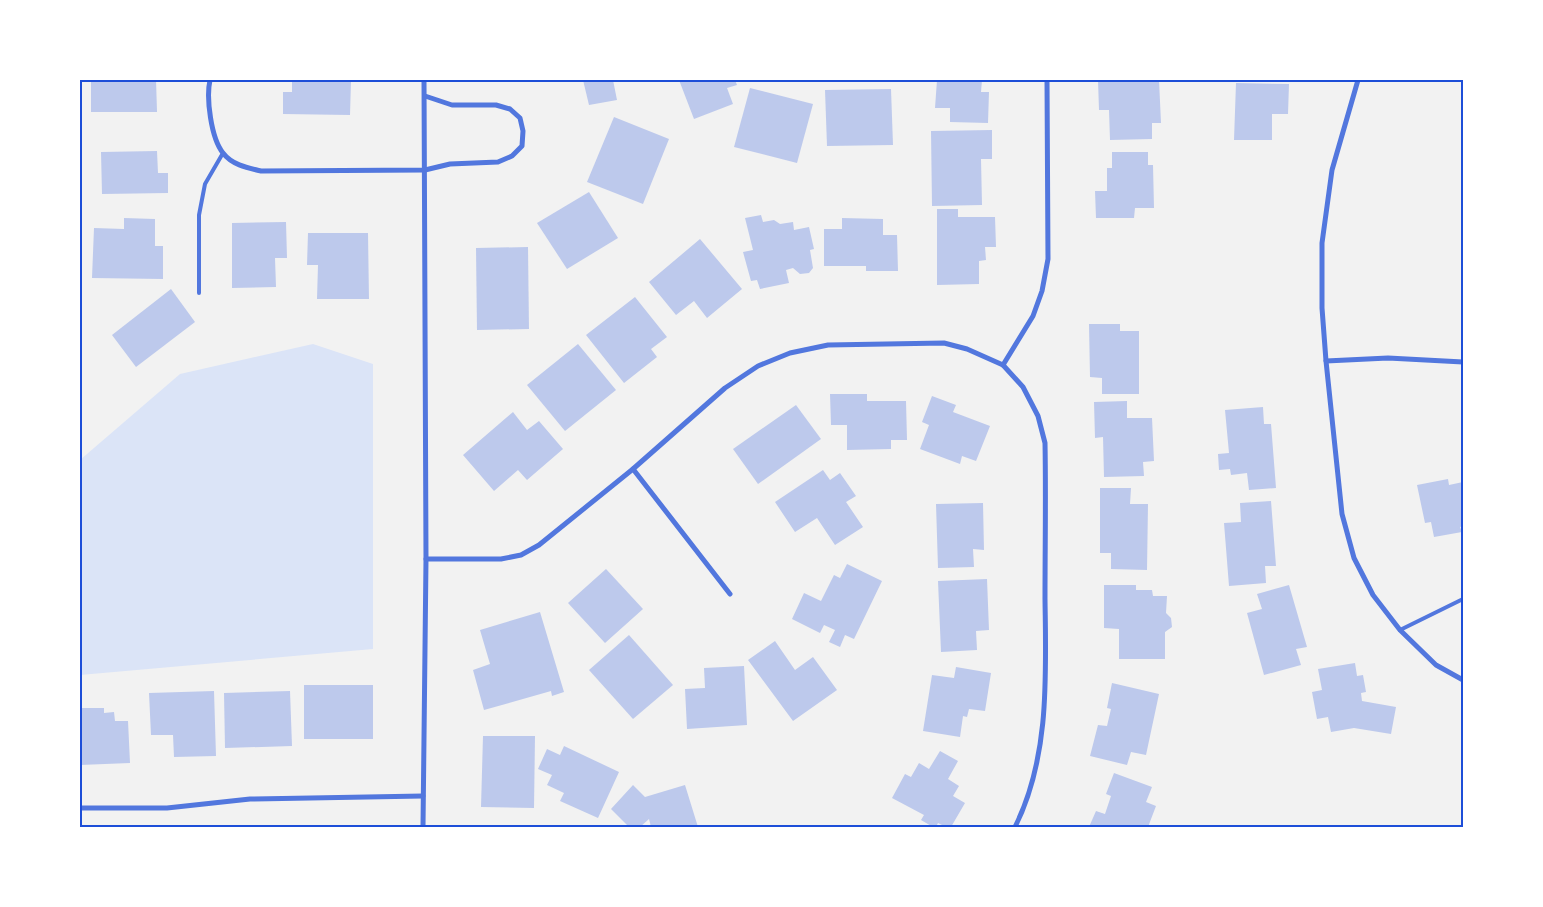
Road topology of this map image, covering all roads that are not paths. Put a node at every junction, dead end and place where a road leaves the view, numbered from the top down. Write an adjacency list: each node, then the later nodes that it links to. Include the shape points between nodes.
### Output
1 (210, 80): 6 (street, via 209,112)
2 (424, 80): 5 (street)
3 (1047, 80): 11 (street, via 1048,258 1033,316)
4 (1358, 80): 9 (street, via 1332,170 1322,243)
5 (424, 96): 7 (street); 7 (street, via 452,105 496,105 520,118 523,131 522,146 512,156 498,162 450,164)
6 (223, 153): 7 (street, via 242,167 261,171); 8 (lane, via 205,184 200,215)
7 (425, 170): 13 (street)
8 (199, 293)
9 (1326, 361): 10 (street, via 1388,358); 16 (street, via 1342,514 1354,558 1373,595)
10 (1463, 362)
11 (1003, 365): 12 (street, via 944,343 828,345 790,353 758,366 725,388); 21 (street, via 1023,387 1038,416 1045,443 1046,685 1033,777)
12 (633, 469): 13 (street, via 539,546 521,555 501,559); 14 (street)
13 (426, 559): 18 (street)
14 (730, 594)
15 (1463, 599): 16 (lane)
16 (1400, 630): 17 (street, via 1436,664)
17 (1463, 680)
18 (423, 796): 19 (street, via 250,799 167,808); 20 (street)
19 (80, 808)
20 (423, 827)
21 (1015, 827)

